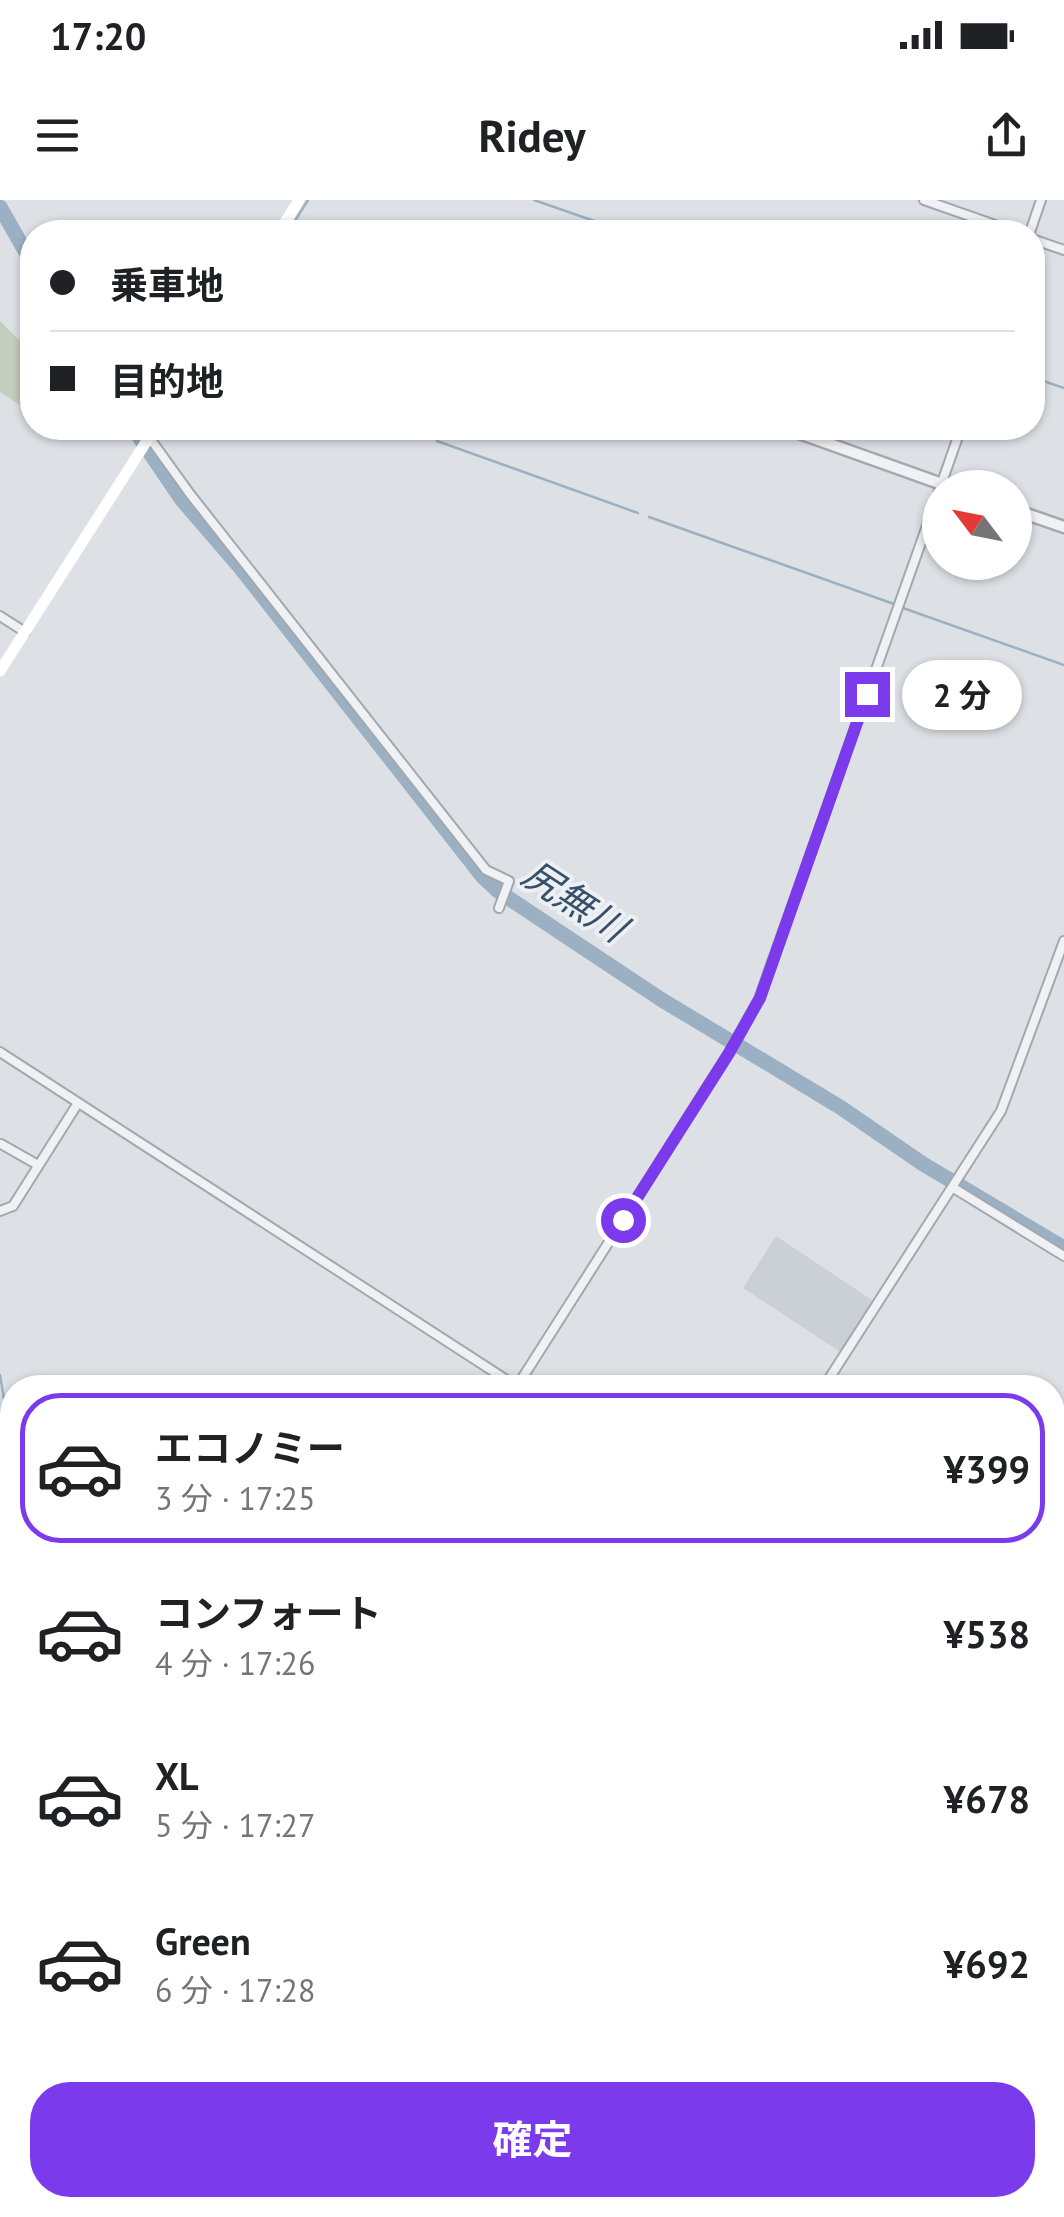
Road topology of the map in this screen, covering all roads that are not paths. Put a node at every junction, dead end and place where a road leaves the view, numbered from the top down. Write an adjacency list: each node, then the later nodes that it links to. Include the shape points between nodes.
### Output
1 (924, 200): 2 (street)
2 (982, 220)
3 (147, 440): 13 (main road)
4 (153, 440): 15 (street, via 486,870 509,881)
5 (817, 440): 8 (street)
6 (958, 440): 7 (street)
7 (949, 470)
8 (922, 479)
9 (1032, 516): 10 (street)
10 (1064, 527)
11 (922, 548): 25 (street, via 760,998)
12 (0, 616): 13 (street)
13 (25, 632): 14 (main road)
14 (0, 671)
15 (501, 904)
16 (1064, 941): 21 (street, via 1010,1094)
17 (0, 1052): 18 (street)
18 (78, 1103): 20 (street); 24 (street)
19 (1, 1144): 20 (street)
20 (38, 1165): 22 (street, via 13,1206)
21 (952, 1187): 23 (street); 26 (street)
22 (0, 1211)
23 (1064, 1256)
24 (498, 1375)
25 (525, 1375)
26 (831, 1375)

